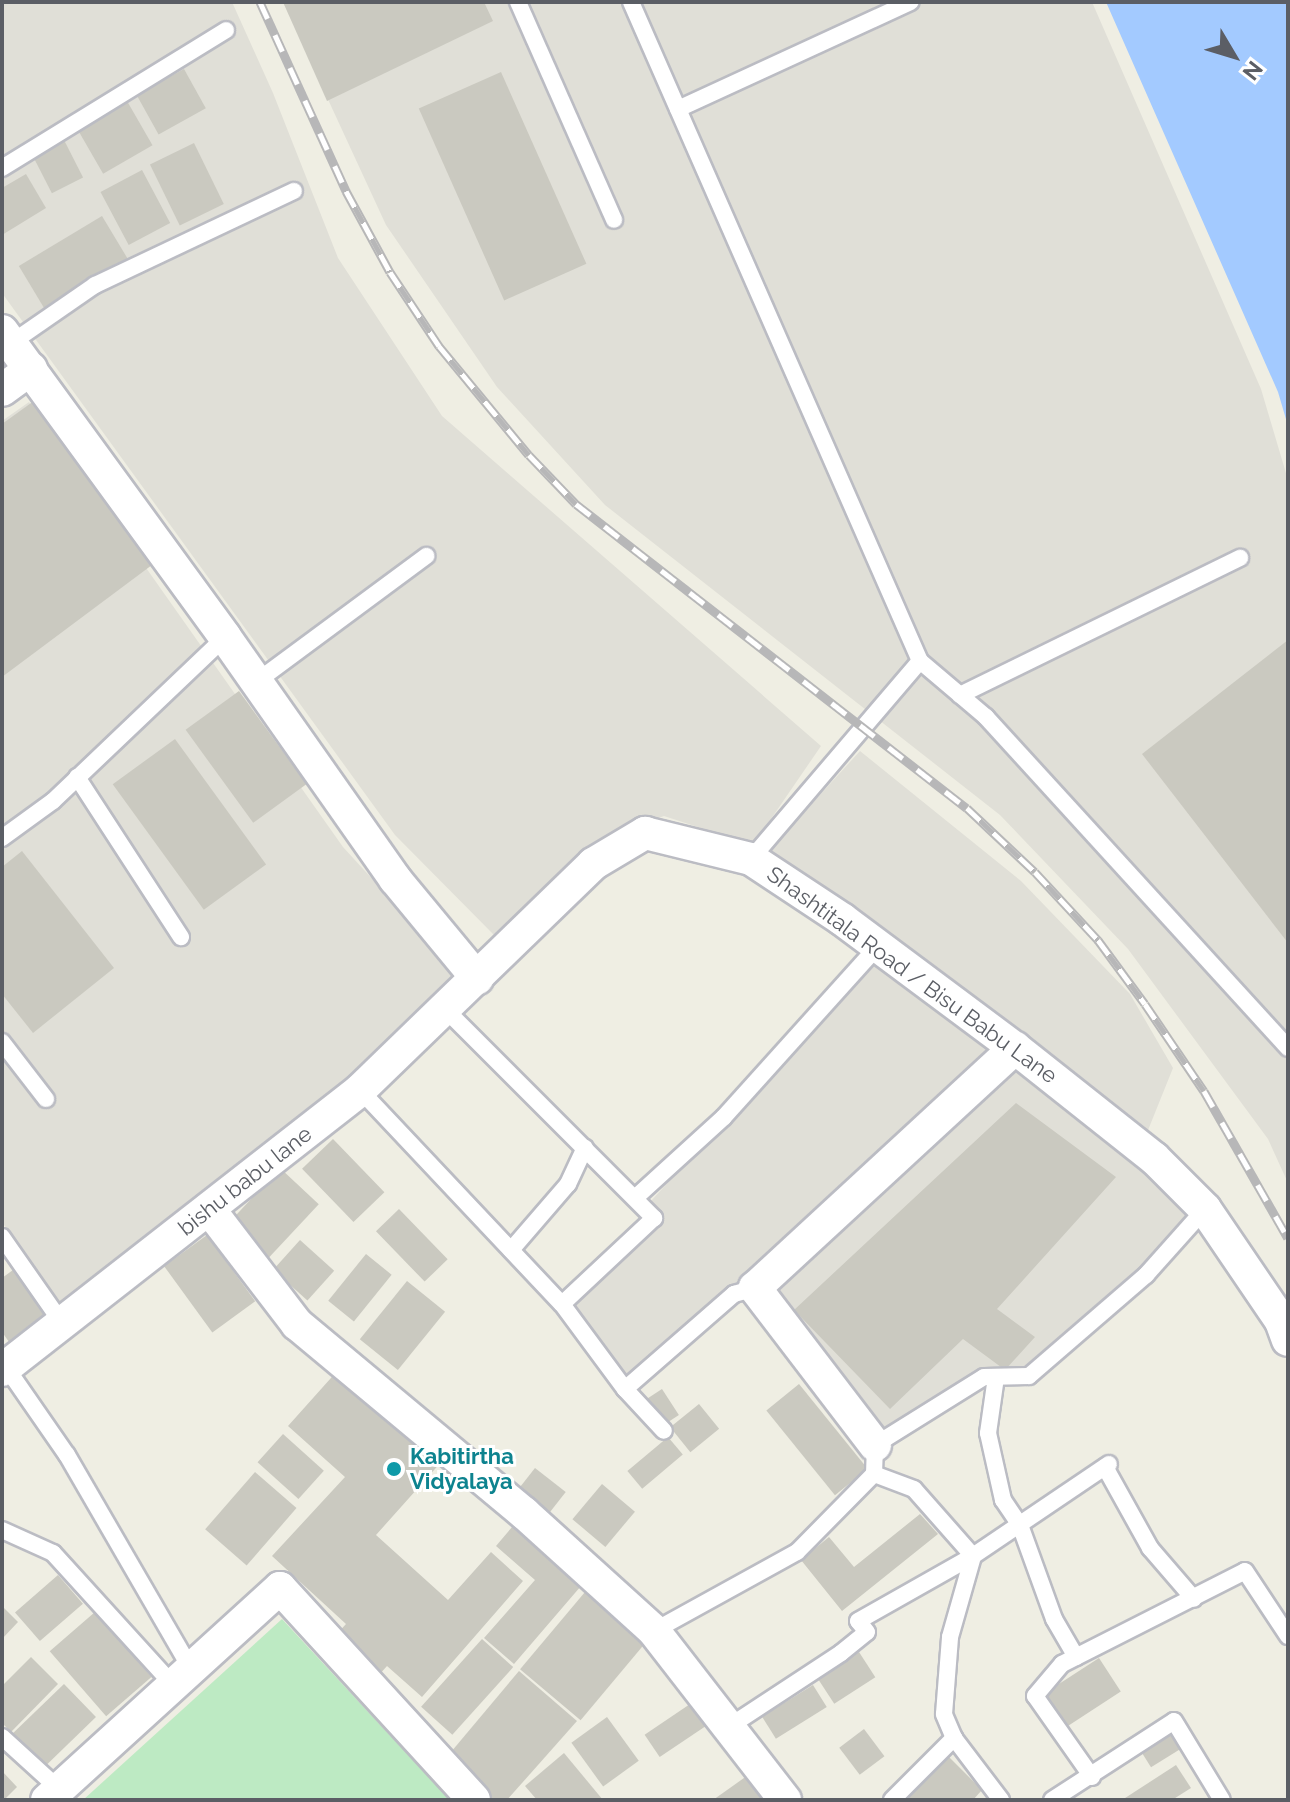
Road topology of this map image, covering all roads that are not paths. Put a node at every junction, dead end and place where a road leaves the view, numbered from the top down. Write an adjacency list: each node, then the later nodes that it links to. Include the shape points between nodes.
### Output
1 (518, 2): 8 (lane)
2 (631, 2): 5 (lane)
3 (911, 2): 5 (lane)
4 (226, 30): 6 (lane)
5 (678, 109): 15 (lane)
6 (2, 168)
7 (294, 191): 9 (lane, via 95,285)
8 (614, 220)
9 (6, 337): 10 (street)
10 (31, 369): 11 (street); 14 (street)
11 (2, 390)
12 (426, 556): 16 (lane)
13 (1240, 558): 17 (lane)
14 (225, 637): 16 (street); 18 (lane)
15 (920, 661): 17 (lane); 20 (lane)
16 (256, 682): 23 (street, via 395,879)
17 (960, 695): 27 (lane, via 986,717)
18 (77, 777): 19 (lane); 21 (lane)
19 (2, 838)
20 (751, 859): 22 (street, Shashtitala Road / Bisu Babu Lane); 23 (street, Shashtitala Road / Bisu Babu Lane, via 645,833 593,864)
21 (181, 937)
22 (878, 946): 26 (street, Shashtitala Road / Bisu Babu Lane); 31 (lane, via 724,1117)
23 (477, 978): 24 (street, bishu babu lane)
24 (445, 1009): 28 (street, bishu babu lane); 30 (lane)
25 (2, 1042): 29 (lane)
26 (1015, 1048): 33 (street, Shashtitala Road / Bisu Babu Lane, via 1154,1158); 36 (street)
27 (1288, 1048)
28 (360, 1090): 32 (street, bishu babu lane); 35 (lane)
29 (46, 1099)
30 (585, 1148): 31 (lane); 35 (lane, via 568,1184)
31 (635, 1198): 37 (lane, via 654,1218)
32 (209, 1209): 38 (street, bishu babu lane); 49 (street, via 297,1324 524,1513)
33 (1205, 1209): 39 (street, Shashtitala Road / Bisu Babu Lane, via 1281,1321); 41 (lane, via 1146,1275 1029,1376)
34 (2, 1237): 38 (lane)
35 (511, 1250): 37 (lane)
36 (755, 1288): 42 (lane, via 734,1294); 44 (street)
37 (562, 1304): 42 (lane)
38 (62, 1323): 40 (street, bishu babu lane)
39 (1288, 1340)
40 (4, 1369): 52 (lane, via 67,1455)
41 (996, 1377): 44 (lane, via 984,1377); 45 (lane, via 988,1433 1003,1500)
42 (625, 1389): 43 (lane)
43 (664, 1431)
44 (874, 1459): 47 (lane, via 914,1489); 49 (lane, via 797,1552)
45 (1020, 1525): 47 (lane); 48 (lane, via 1107,1466 1150,1548); 51 (lane, via 1054,1619)
46 (2, 1530): 52 (lane, via 53,1553)
47 (973, 1556): 53 (lane, via 858,1621 867,1632); 55 (lane, via 950,1637 944,1714)
48 (1194, 1599): 50 (lane, via 1245,1571); 51 (lane)
49 (654, 1631): 53 (street)
50 (1288, 1636)
51 (1076, 1657): 56 (lane, via 1062,1664 1035,1696)
52 (181, 1676): 57 (street); 58 (street, via 280,1588)
53 (730, 1726): 59 (street)
54 (2, 1737): 57 (lane)
55 (954, 1738): 60 (lane); 61 (lane)
56 (1092, 1777): 62 (lane); 63 (lane, via 1174,1721)
57 (53, 1795)
58 (474, 1800)
59 (785, 1800)
60 (892, 1800)
61 (1001, 1800)
62 (1052, 1800)
63 (1222, 1800)

